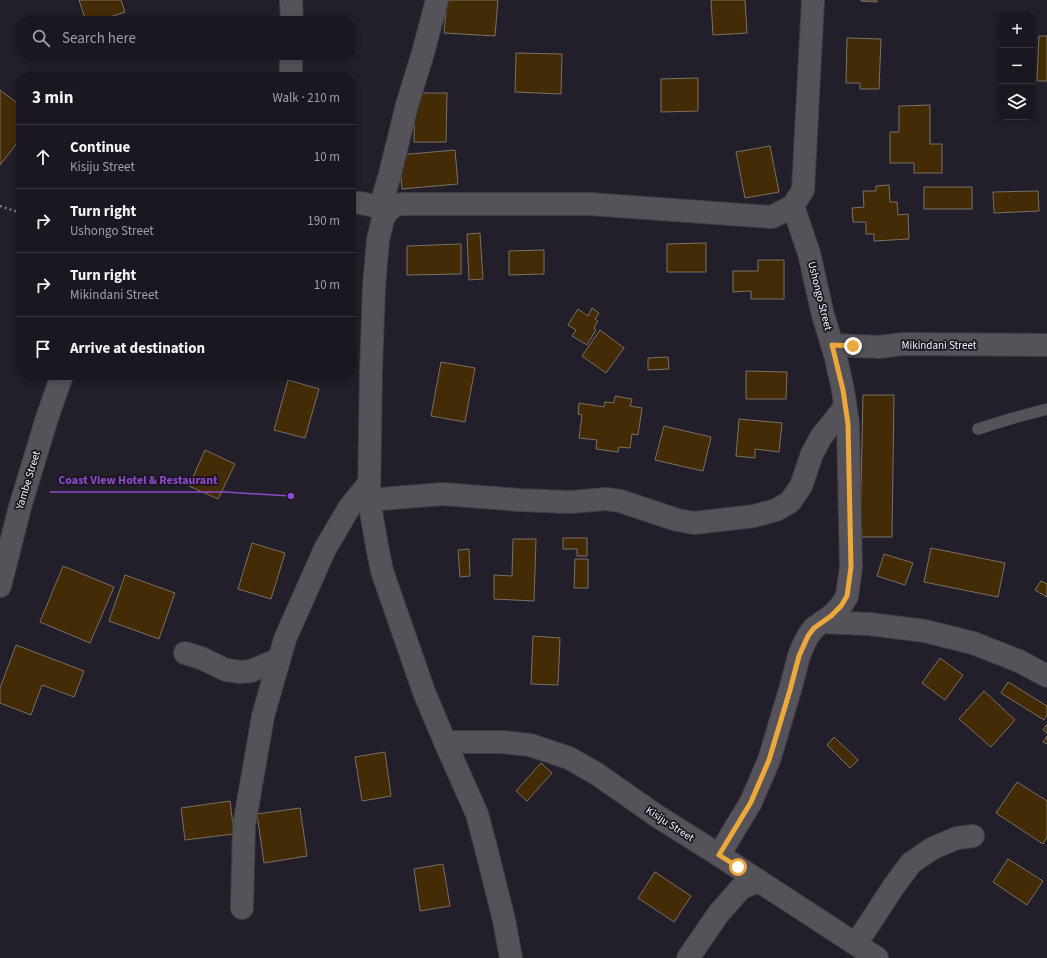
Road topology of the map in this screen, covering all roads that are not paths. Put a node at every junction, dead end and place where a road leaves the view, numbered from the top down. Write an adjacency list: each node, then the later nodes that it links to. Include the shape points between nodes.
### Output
1 (291, 0): 4 (street)
2 (437, 0): 9 (street, via 407,105)
3 (814, 0): 8 (street, via 803,190)
4 (292, 16)
5 (291, 60): 6 (street)
6 (291, 72)
7 (356, 202): 9 (street)
8 (794, 206): 9 (street, via 772,216 590,204 401,204); 10 (street, Ushongo Street, via 809,253)
9 (384, 210): 16 (street, via 378,240 374,286)
10 (832, 345): 11 (street, Mikindani Street); 13 (street, Ushongo Street)
11 (1047, 345)
12 (60, 380): 17 (street, Yambe Street, via 20,507)
13 (845, 407): 16 (street, via 821,437 801,486 790,502 776,510 754,516 694,523 606,499 570,502); 18 (street, Ushongo Street, via 848,424 851,567 847,596 841,606)
14 (1047, 409): 15 (lane)
15 (978, 429)
16 (369, 491): 20 (street, via 349,508 325,549 285,639); 22 (street, via 382,572 424,692)
17 (0, 586)
18 (822, 622): 21 (street, via 869,624 925,632 973,643 1019,661); 24 (street, Ushongo Street, via 808,636 799,656 769,760 751,802)
19 (185, 653): 20 (street, via 226,670 241,672 251,671)
20 (279, 659): 26 (street, via 262,716 244,826)
21 (1047, 676)
22 (445, 742): 24 (street, Kisiju Street, via 502,742 530,745 568,758 597,774); 28 (street, via 477,814)
23 (973, 836): 27 (street, via 957,838 933,848 911,863)
24 (719, 855): 25 (street, Kisiju Street)
25 (759, 881): 27 (street, Kisiju Street); 29 (street, via 741,888 719,913)
26 (242, 908)
27 (856, 944): 30 (street, Kisiju Street)
28 (511, 958)
29 (688, 958)
30 (877, 958)

